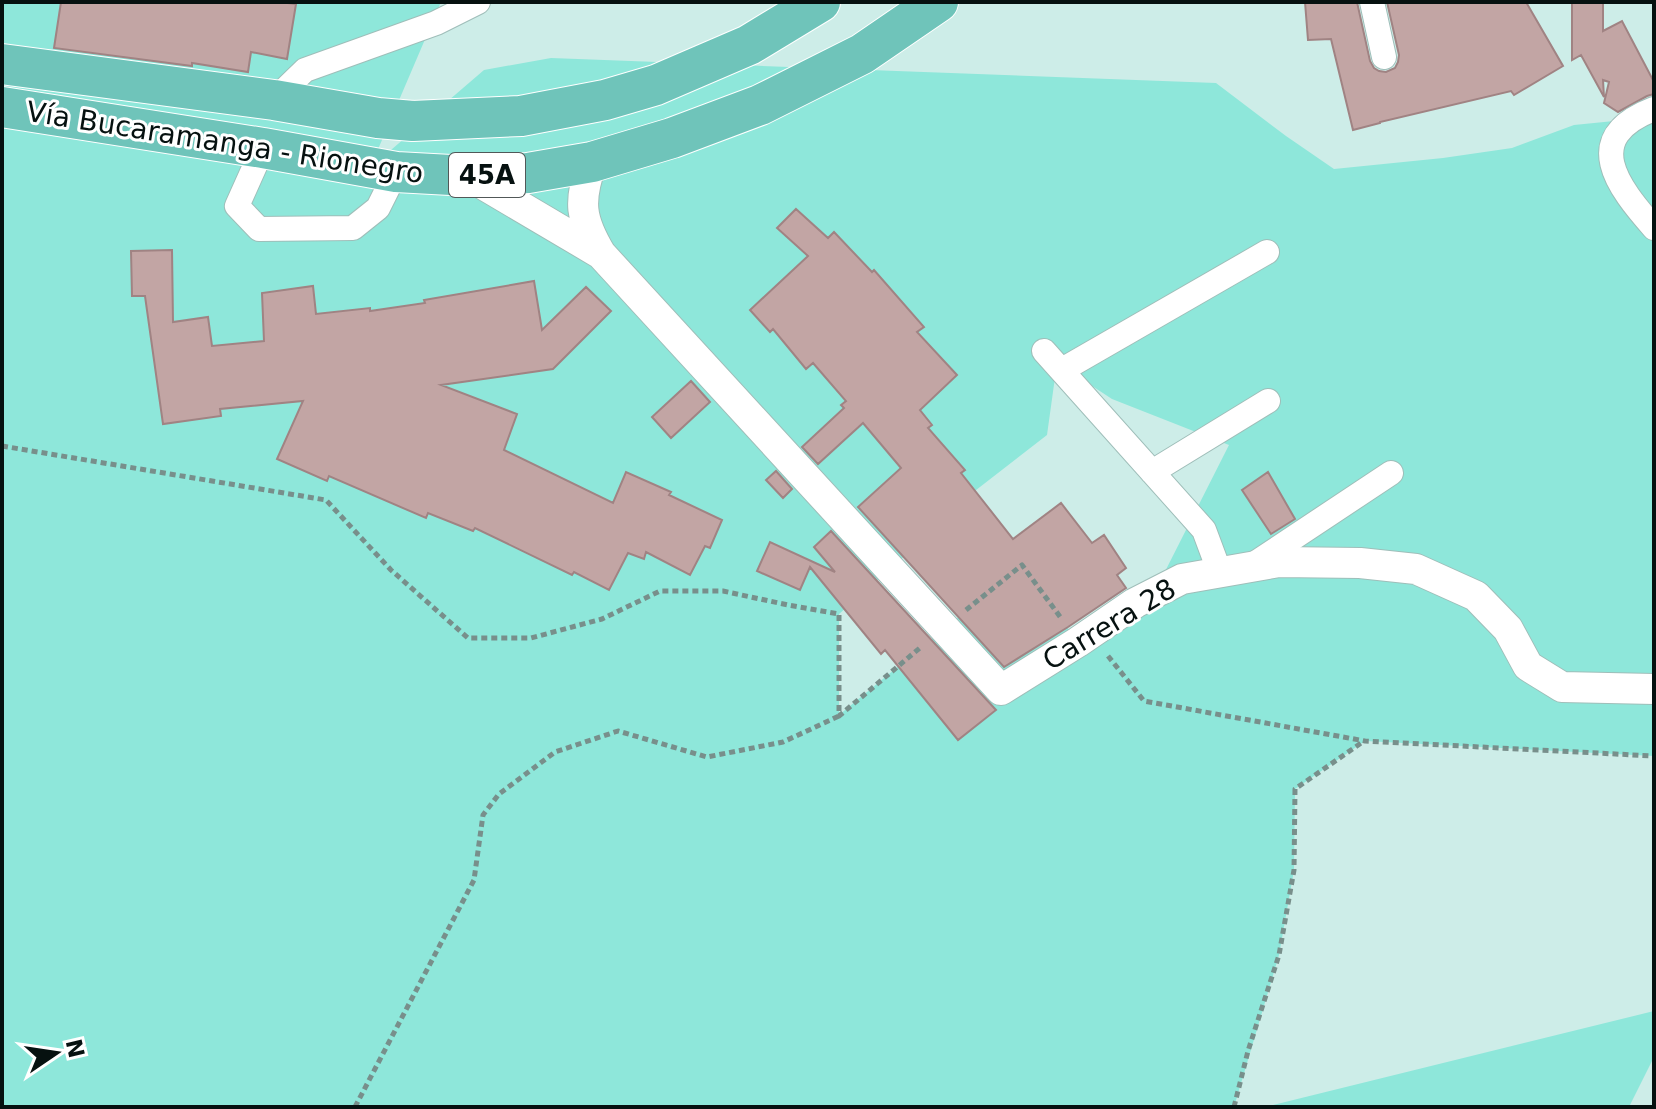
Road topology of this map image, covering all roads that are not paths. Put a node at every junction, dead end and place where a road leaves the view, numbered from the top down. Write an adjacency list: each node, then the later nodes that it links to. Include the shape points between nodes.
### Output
1 (478, 2): 7 (street, via 436,23 305,70)
2 (820, 2): 7 (highway, Vía Bucaramanga - Rionegro / 45A, via 749,45 656,85 521,116 413,121)
3 (938, 2): 11 (highway, Vía Bucaramanga - Rionegro / 45A, via 862,54 760,105)
4 (1372, 2): 5 (street)
5 (1384, 57)
6 (2, 64): 7 (highway, Vía Bucaramanga - Rionegro / 45A)
7 (274, 100)
8 (2, 107): 10 (highway, Vía Bucaramanga - Rionegro / 45A)
9 (1654, 109): 14 (street, via 1624,126 1610,154 1629,198)
10 (263, 148): 12 (highway, Vía Bucaramanga - Rionegro / 45A); 12 (street, via 237,206 259,229 353,228 378,208)
11 (592, 162): 13 (highway, Vía Bucaramanga - Rionegro / 45A); 16 (street, via 582,210)
12 (396, 172): 13 (highway, Vía Bucaramanga - Rionegro / 45A)
13 (469, 176): 16 (street)
14 (1654, 228)
15 (1267, 252): 18 (street)
16 (601, 254): 22 (street, Carrera 28, via 1001,690 1135,603 1182,579)
17 (1044, 351): 18 (street)
18 (1062, 370): 20 (street)
19 (1268, 401): 20 (street)
20 (1152, 472): 22 (street)
21 (1391, 473): 22 (street)
22 (1234, 570): 23 (street, Carrera 28, via 1279,562 1416,569 1476,596 1508,629 1528,666 1562,687)
23 (1654, 689)

